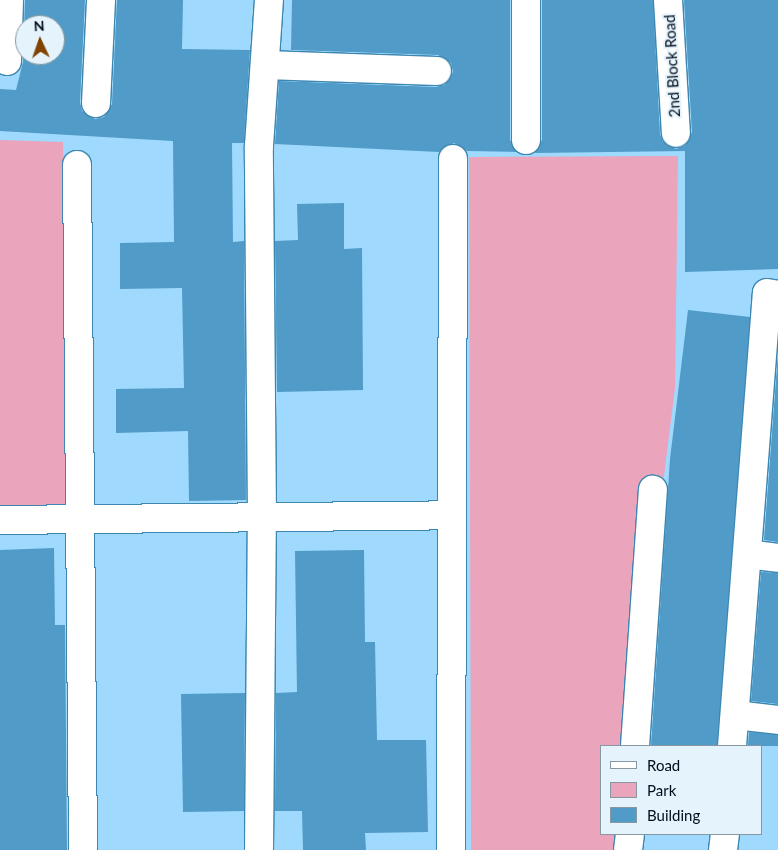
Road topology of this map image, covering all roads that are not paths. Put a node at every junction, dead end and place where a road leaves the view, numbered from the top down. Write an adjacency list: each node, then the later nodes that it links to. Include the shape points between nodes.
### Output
1 (9, 0): 6 (street)
2 (101, 0): 9 (street)
3 (269, 0): 7 (street)
4 (526, 0): 11 (street)
5 (668, 0): 10 (street, 2nd Block Road)
6 (7, 62)
7 (265, 66): 8 (street); 18 (street, via 259,146)
8 (437, 71)
9 (96, 103)
10 (676, 133)
11 (526, 140)
12 (453, 159): 17 (street)
13 (77, 165): 19 (street)
14 (778, 295): 15 (street, via 767,293)
15 (769, 390): 21 (street)
16 (652, 490): 25 (street)
17 (452, 515): 18 (street); 31 (street)
18 (262, 516): 19 (street); 30 (street)
19 (81, 519): 20 (street); 29 (street)
20 (0, 520)
21 (747, 554): 22 (street); 23 (street)
22 (778, 558)
23 (735, 715): 24 (street); 26 (street)
24 (778, 720)
25 (635, 745)
26 (732, 745)
27 (630, 835): 32 (street)
28 (725, 835): 33 (street)
29 (83, 850)
30 (259, 850)
31 (451, 850)
32 (628, 850)
33 (723, 850)

